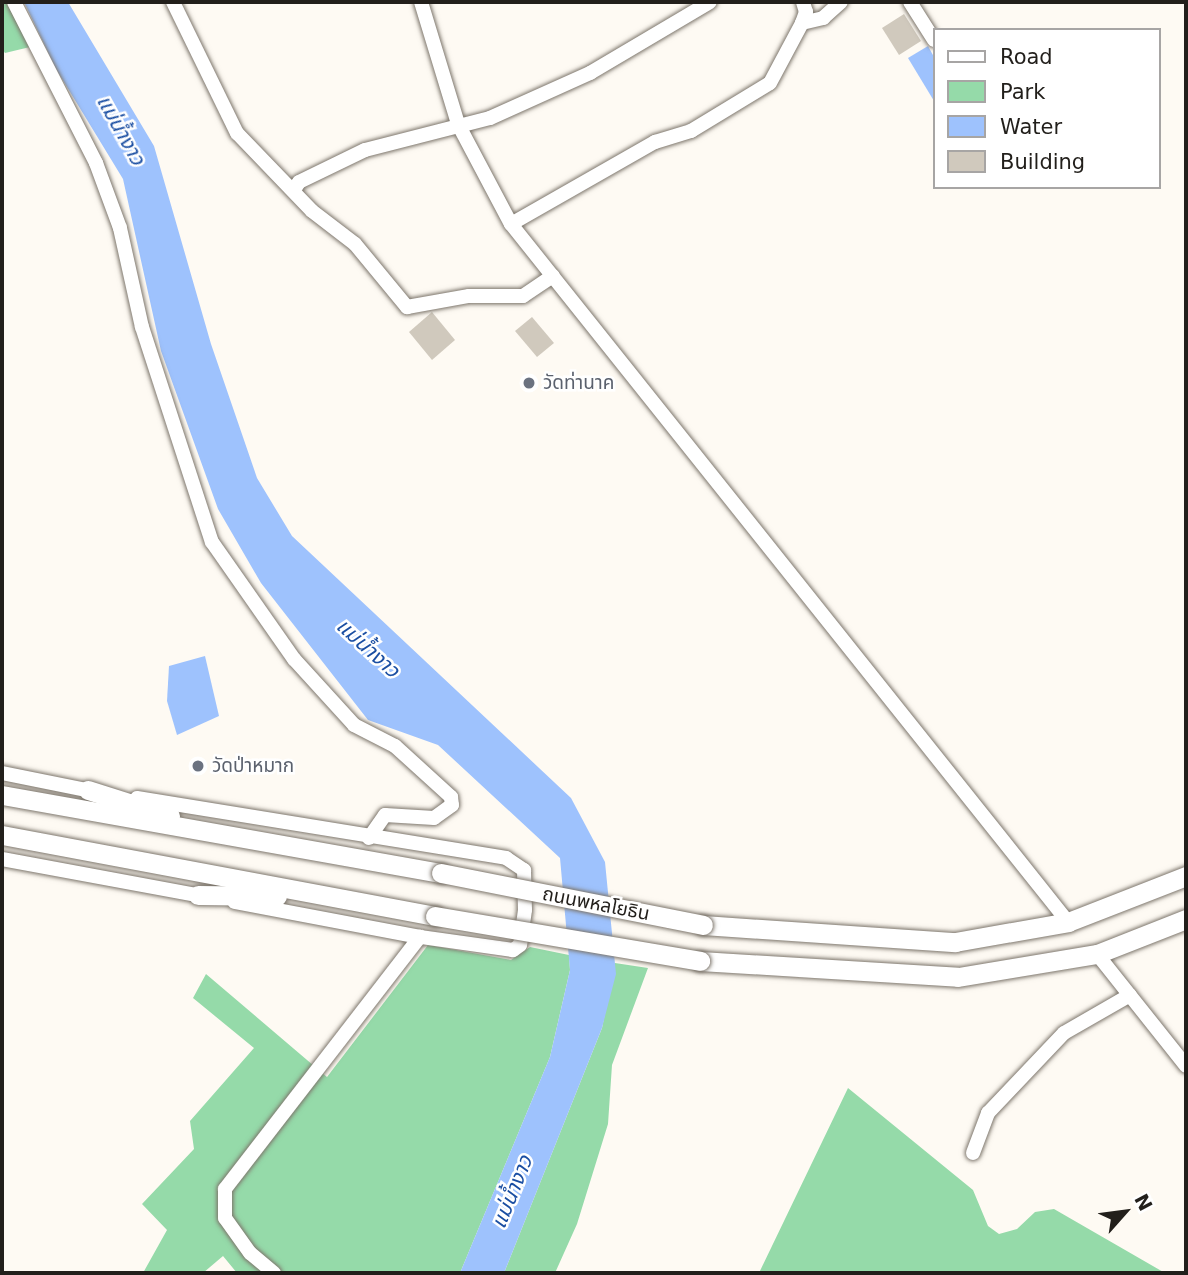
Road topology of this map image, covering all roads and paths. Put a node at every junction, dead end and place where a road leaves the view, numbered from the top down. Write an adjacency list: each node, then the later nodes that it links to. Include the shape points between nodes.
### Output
1 (14, 2): 18 (street, via 96,163 120,228 142,327 212,542 294,659 354,725 395,746 451,797 452,805 434,818 385,815)
2 (173, 2): 11 (street, via 237,133 258,159)
3 (422, 2): 10 (street)
4 (710, 2): 10 (street, via 590,74 490,118)
5 (803, 2): 8 (street)
6 (841, 2): 8 (street, via 823,18)
7 (910, 2): 9 (street)
8 (802, 23): 12 (street, via 770,83 691,131 655,142)
9 (932, 37)
10 (458, 124): 11 (street, via 365,150 299,182); 12 (street)
11 (294, 190): 13 (street, via 312,211 355,244 407,307 469,296 523,296)
12 (512, 224): 13 (street)
13 (553, 276): 25 (street)
14 (2, 774): 15 (street)
15 (88, 790): 18 (street); 19 (highway)
16 (2, 795): 19 (highway, ถนนพหลโยธิน)
17 (2, 835): 23 (highway, ถนนพหลโยธิน)
18 (369, 838): 26 (street, via 506,858 524,870 520,945 513,950)
19 (253, 841): 25 (highway, ถนนพหลโยธิน, bridge, via 703,925 955,942)
20 (2, 859): 22 (street)
21 (1186, 876): 25 (highway, ถนนพหลโยธิน)
22 (198, 895): 23 (highway); 26 (street)
23 (331, 897): 27 (highway, ถนนพหลโยธิน, bridge, via 700,961 958,977)
24 (1186, 919): 27 (highway, ถนนพหลโยธิน)
25 (1068, 922)
26 (420, 937): 31 (street, via 225,1189 225,1218)
27 (1097, 954): 28 (street)
28 (1130, 995): 29 (street); 30 (street, via 1064,1033 988,1113)
29 (1186, 1066)
30 (974, 1153)
31 (270, 1272)

